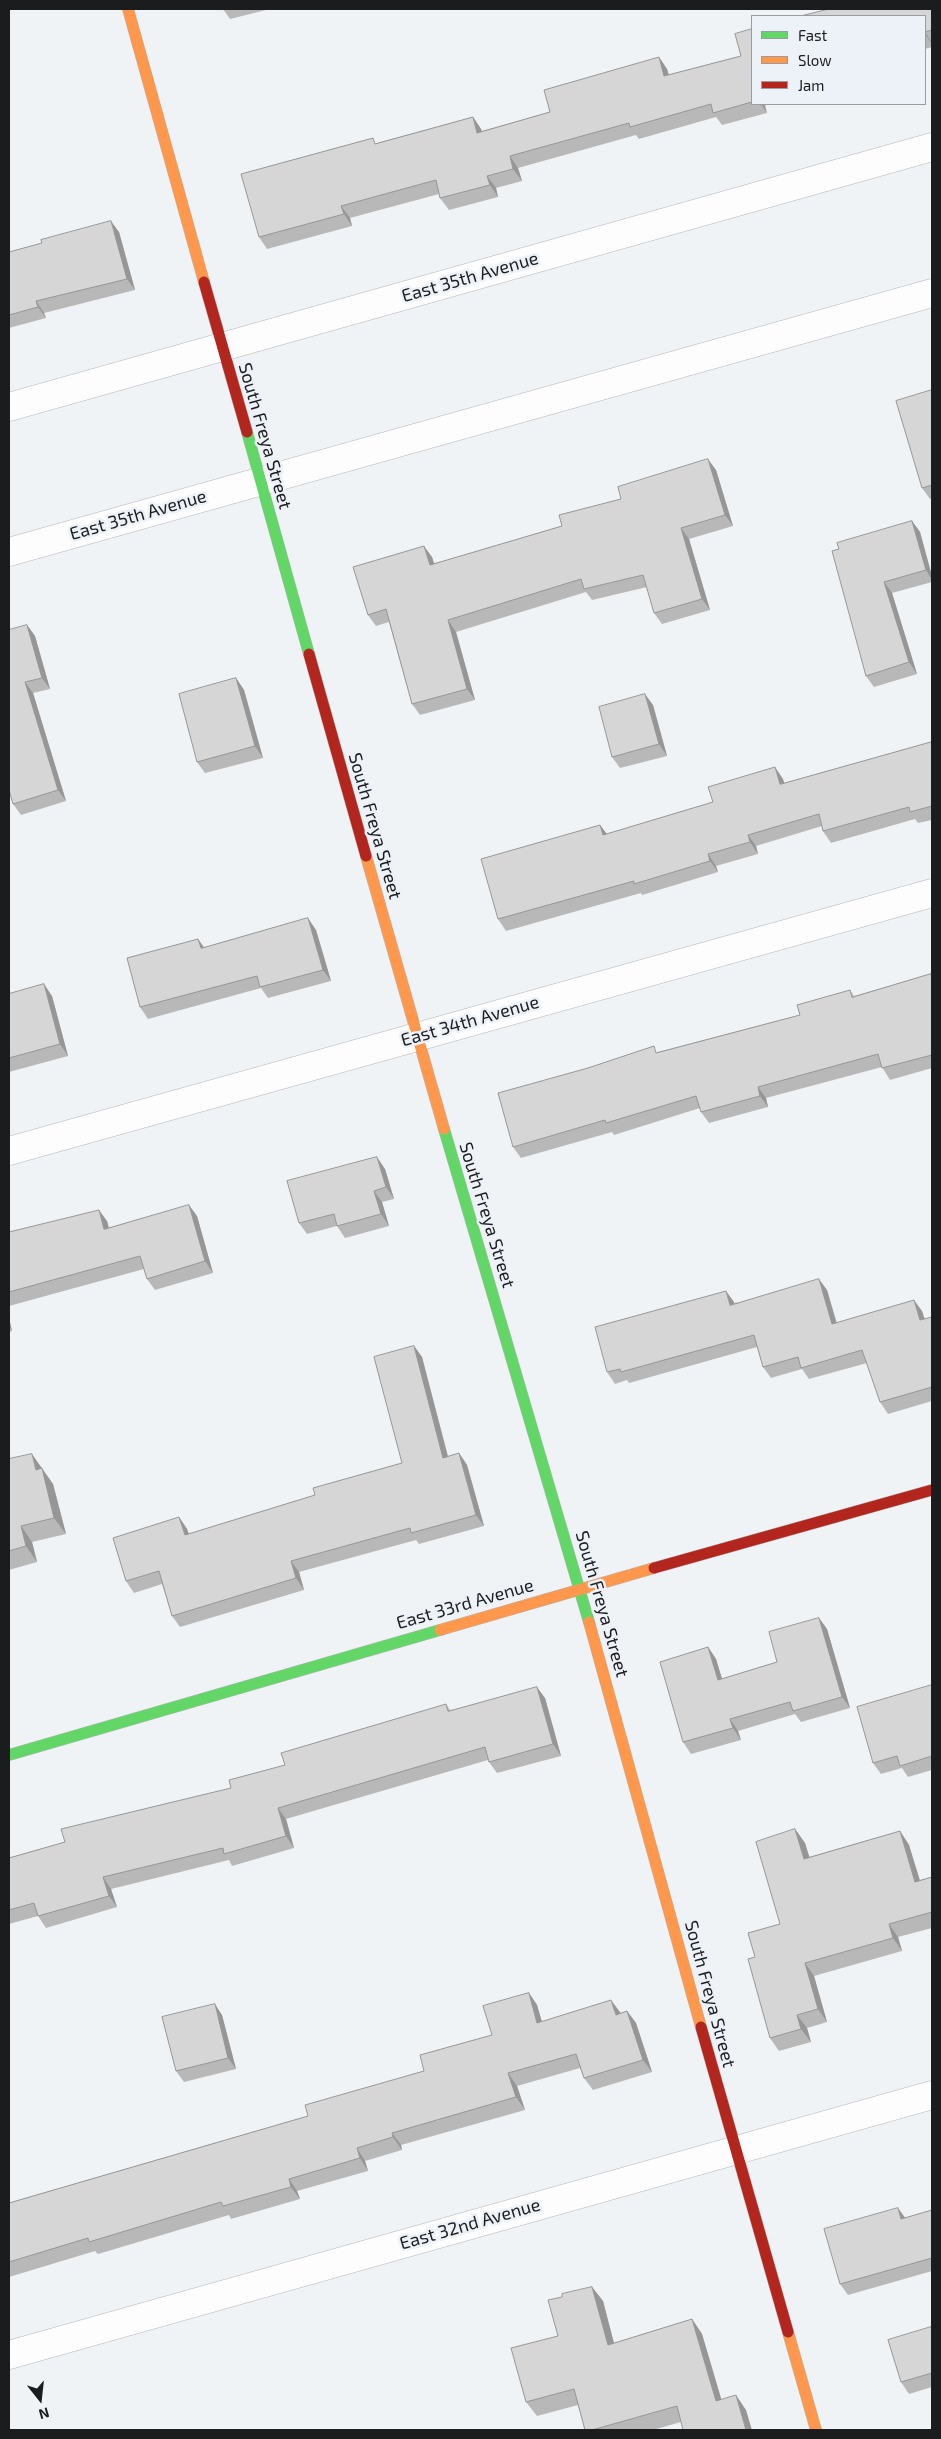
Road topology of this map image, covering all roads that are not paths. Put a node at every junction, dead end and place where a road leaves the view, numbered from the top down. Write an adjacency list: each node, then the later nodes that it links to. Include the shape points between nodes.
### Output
1 (128, 9): 4 (main road, South Freya Street)
2 (932, 147): 4 (street, East 35th Avenue)
3 (932, 293): 6 (street, East 35th Avenue)
4 (221, 346): 5 (street, East 35th Avenue); 6 (main road, South Freya Street)
5 (9, 407)
6 (260, 481): 7 (street, East 35th Avenue); 9 (main road, South Freya Street)
7 (9, 552)
8 (932, 893): 9 (street, East 34th Avenue)
9 (416, 1036): 10 (street, East 34th Avenue); 12 (main road, South Freya Street)
10 (9, 1151)
11 (932, 1490): 12 (main road, East 33rd Avenue)
12 (580, 1589): 13 (main road, East 33rd Avenue); 15 (main road, South Freya Street)
13 (9, 1755)
14 (932, 2095): 15 (street, East 32nd Avenue)
15 (735, 2149): 16 (street, East 32nd Avenue); 17 (main road, South Freya Street)
16 (9, 2355)
17 (816, 2430)

